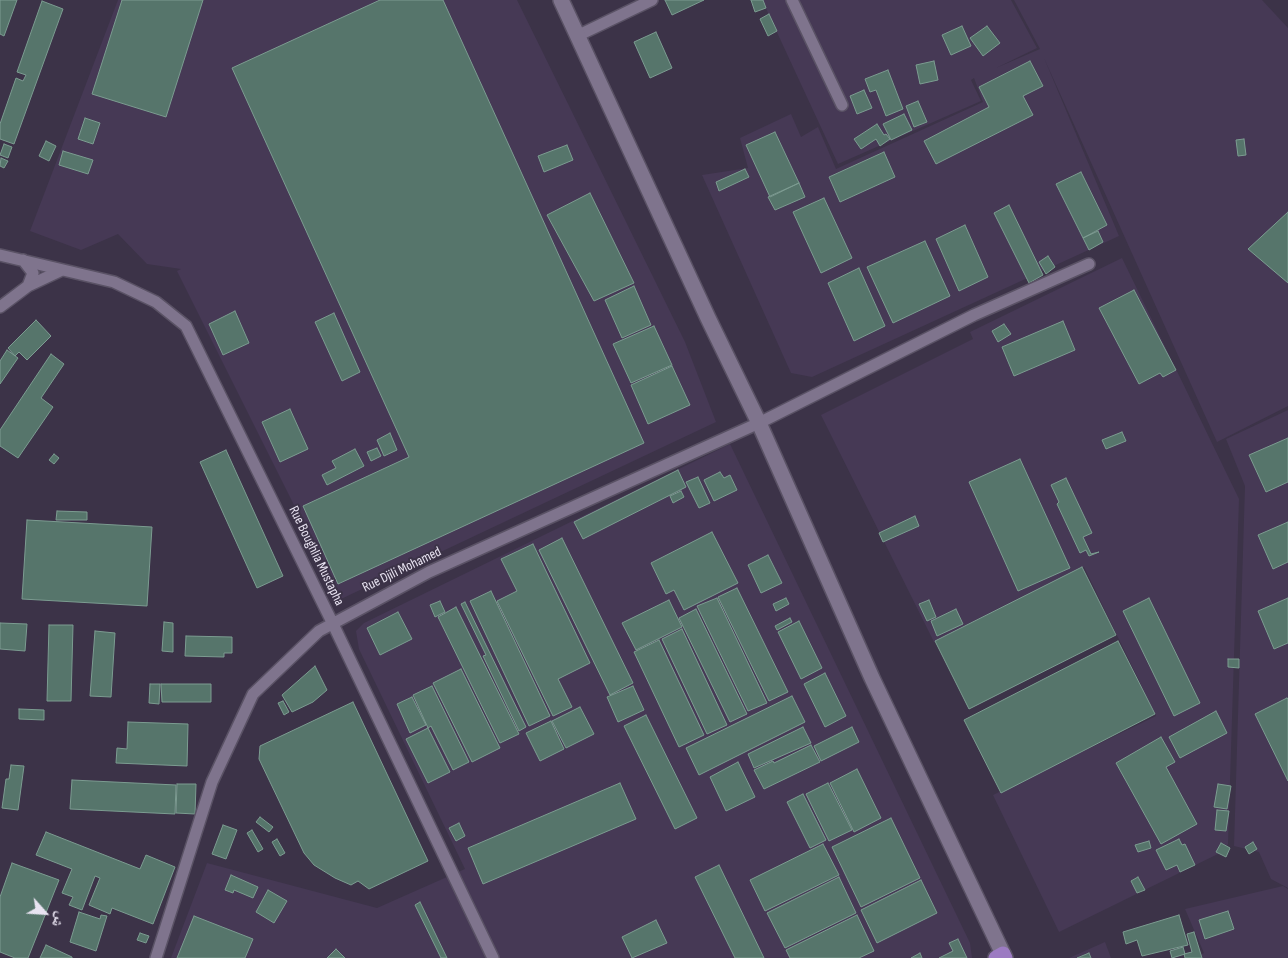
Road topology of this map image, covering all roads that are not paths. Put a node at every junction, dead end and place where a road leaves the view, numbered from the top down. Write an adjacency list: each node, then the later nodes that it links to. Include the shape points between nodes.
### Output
1 (561, 0): 4 (main road)
2 (652, 0): 4 (street)
3 (792, 0): 5 (street)
4 (577, 36): 12 (main road)
5 (842, 105)
6 (0, 255): 7 (street)
7 (23, 260): 9 (street, Rue Boughlia Mustapha); 10 (street, via 33,273)
8 (1089, 264): 12 (street, Rue Djili Mohamed, via 974,315)
9 (62, 270): 10 (street); 13 (street, Rue Boughlia Mustapha, via 114,282 156,302 186,326)
10 (28, 286): 11 (street)
11 (0, 307)
12 (759, 423): 13 (street, Rue Djili Mohamed, via 429,572); 14 (main road)
13 (332, 622): 15 (street, Rue Djili Mohamed, via 253,694 212,782); 16 (street, Rue Boughlia Mustapha)
14 (1001, 957)
15 (156, 958)
16 (493, 958)

